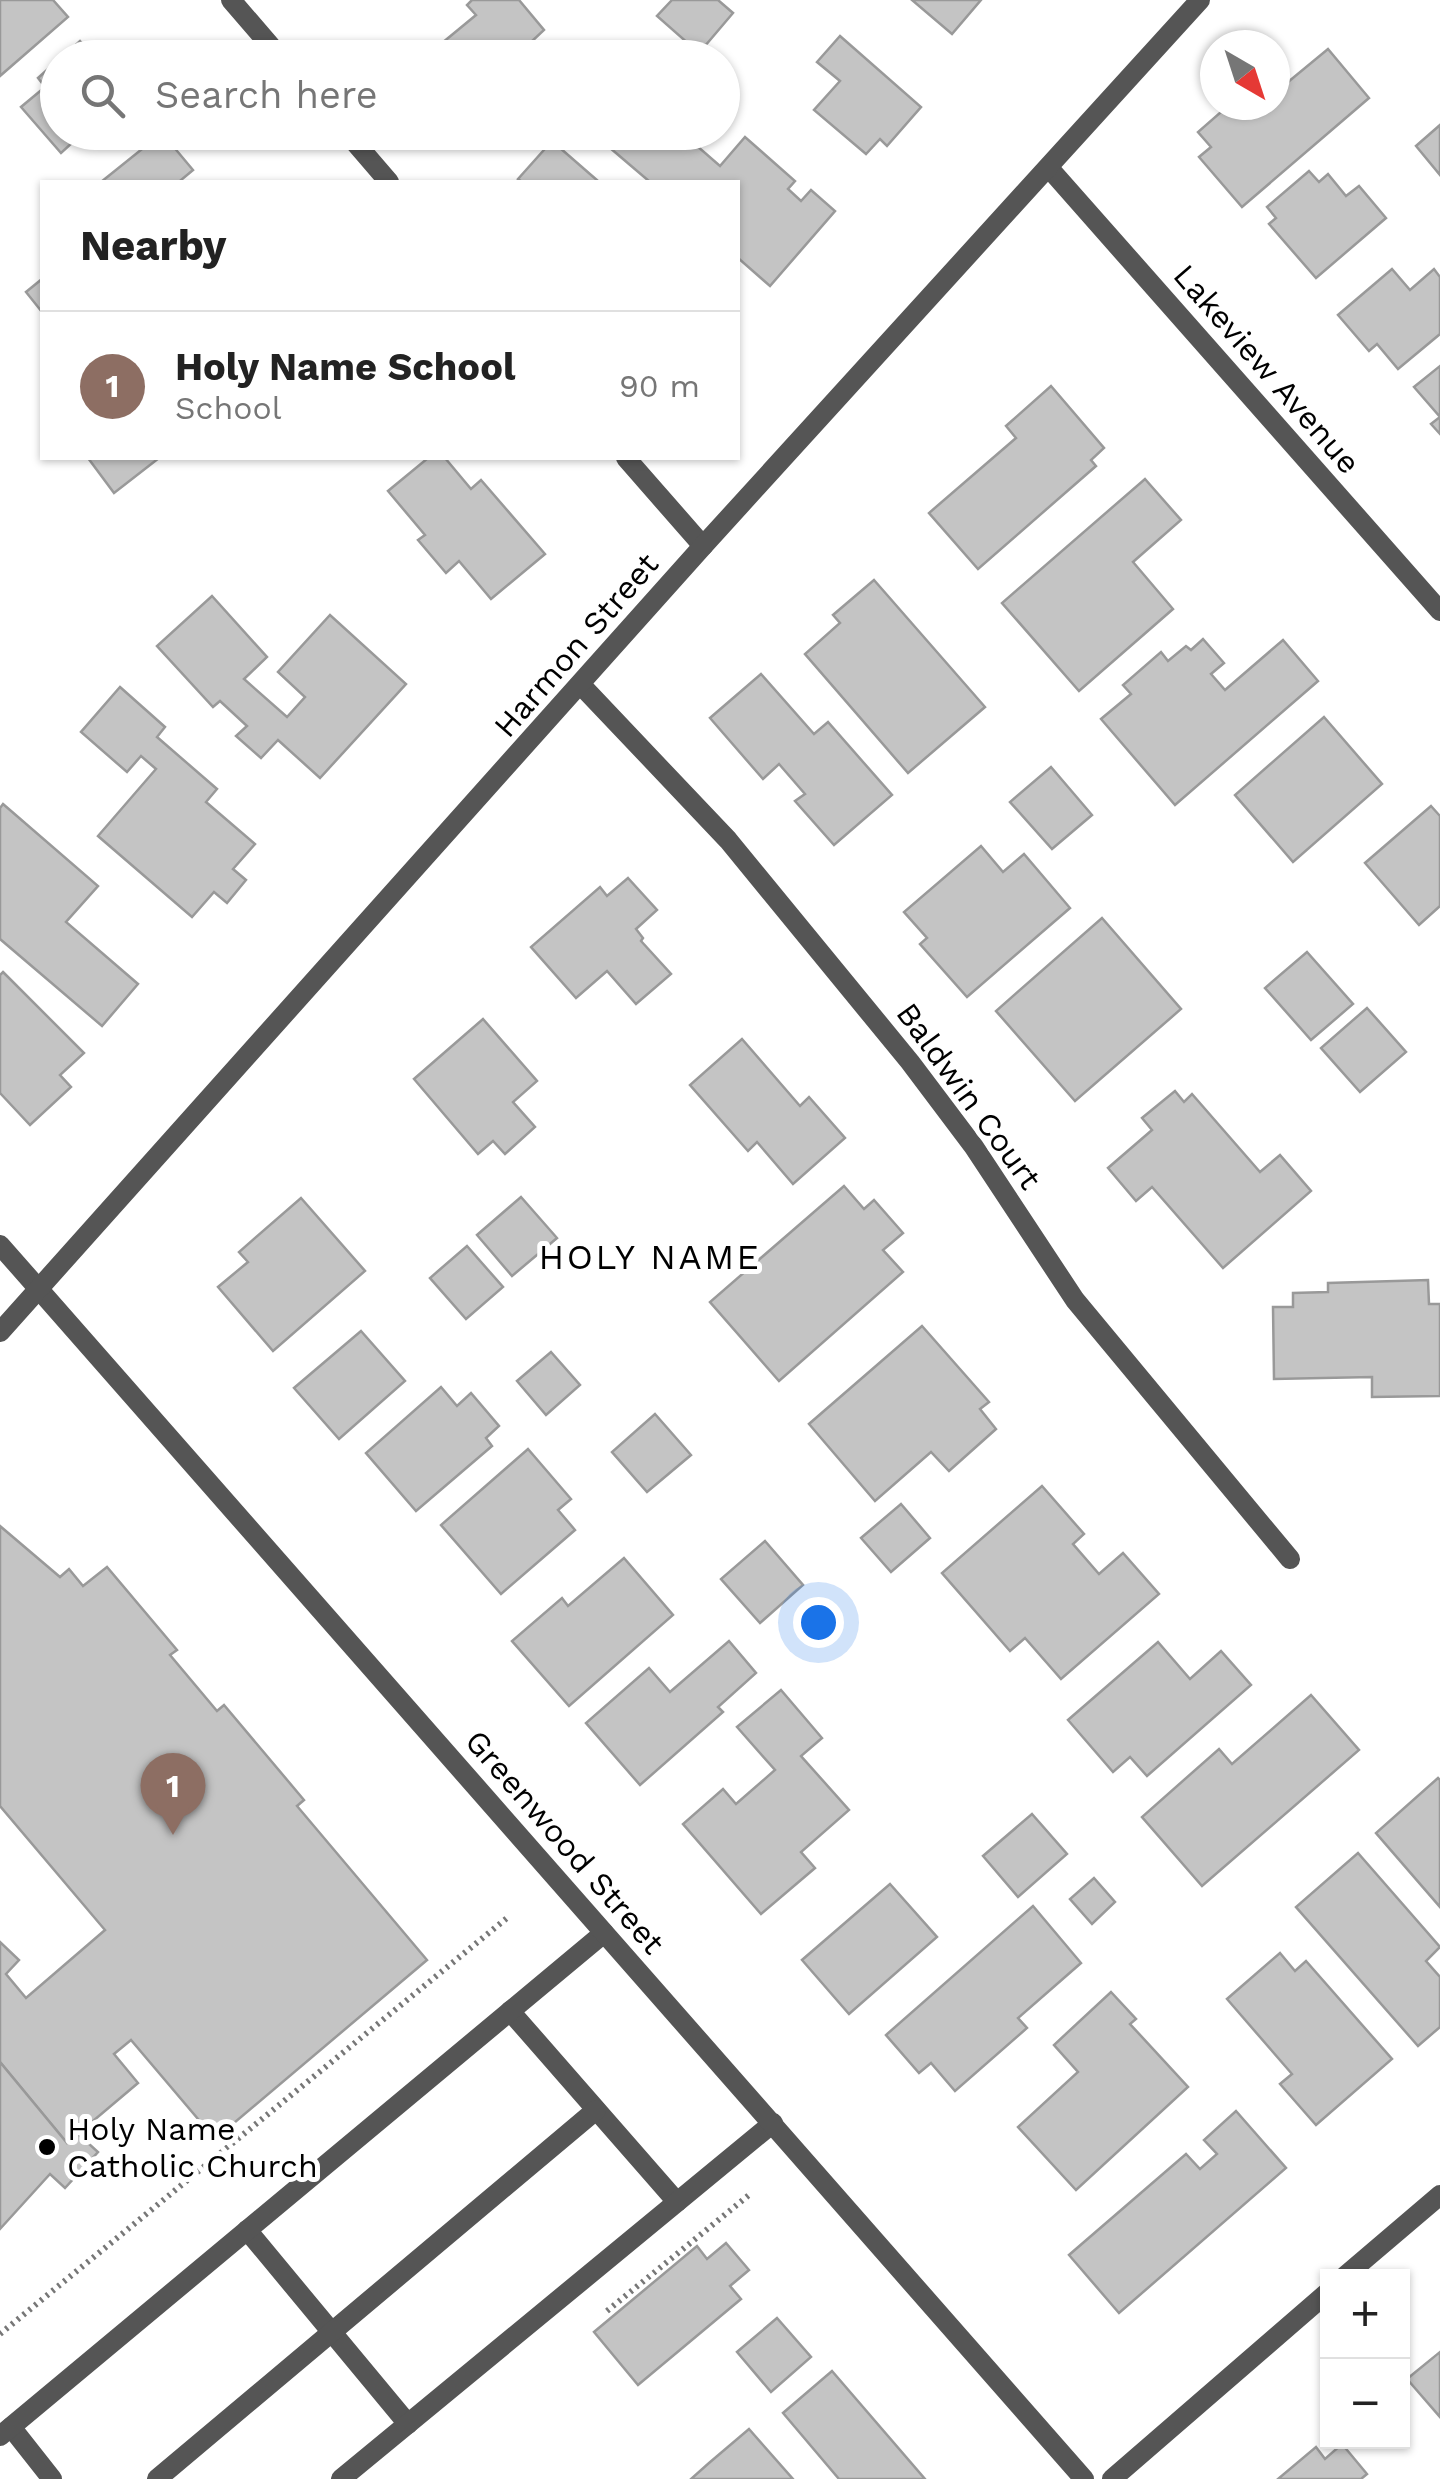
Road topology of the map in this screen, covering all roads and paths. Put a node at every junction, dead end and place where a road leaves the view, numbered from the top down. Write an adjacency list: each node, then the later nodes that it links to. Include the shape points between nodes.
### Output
1 (232, 0): 3 (street)
2 (1200, 0): 5 (street, Harmon Street)
3 (266, 40)
4 (361, 150): 6 (street)
5 (1049, 168): 8 (street, Harmon Street); 9 (street, Lakeview Avenue)
6 (387, 180)
7 (628, 460): 8 (street)
8 (704, 546): 10 (street, Harmon Street)
9 (1440, 611)
10 (582, 685): 12 (street, Harmon Street); 14 (street, Baldwin Court, via 728,840 898,1046 1076,1300)
11 (0, 1246): 12 (street, Greenwood Street)
12 (37, 1290): 13 (street, Harmon Street); 16 (street, Greenwood Street)
13 (0, 1332)
14 (1290, 1559)
15 (507, 1918): 26 (path)
16 (604, 1933): 17 (street); 19 (street, Greenwood Street)
17 (510, 2011): 18 (street); 22 (street)
18 (596, 2110): 21 (street); 25 (street)
19 (773, 2123): 21 (street); 32 (street, Greenwood Street)
20 (1440, 2195): 23 (street)
21 (677, 2202): 27 (street)
22 (247, 2230): 25 (street); 28 (street)
23 (1353, 2269)
24 (1320, 2299): 33 (street)
25 (332, 2332): 27 (street); 30 (street)
26 (0, 2334)
27 (408, 2424): 31 (street)
28 (6, 2432): 29 (street)
29 (52, 2479)
30 (157, 2479)
31 (341, 2479)
32 (1084, 2479)
33 (1112, 2479)

